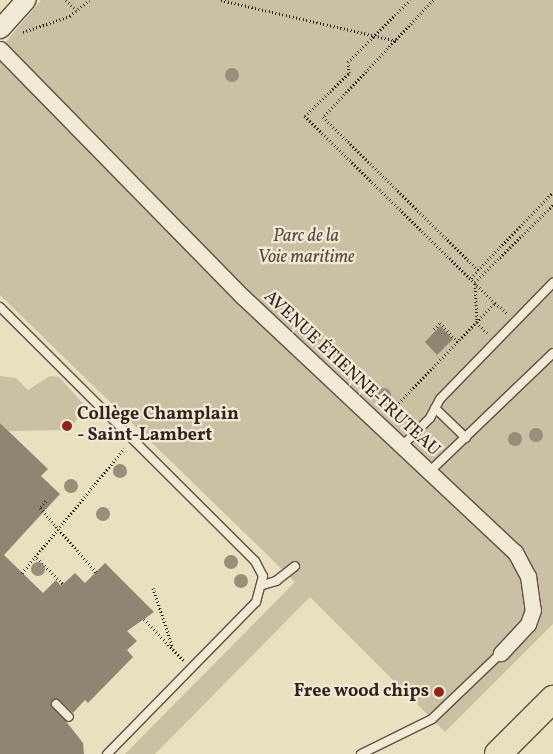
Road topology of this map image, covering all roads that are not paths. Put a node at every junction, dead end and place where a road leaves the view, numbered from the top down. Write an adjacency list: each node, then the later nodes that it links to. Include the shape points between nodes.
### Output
1 (25, 0): 2 (street)
2 (0, 28)
3 (0, 49): 9 (street, AVENUE ÉTIENNE-TRUTEAU, via 242,297)
4 (553, 283): 7 (lane)
5 (0, 307): 12 (lane, via 255,561)
6 (553, 352): 8 (lane)
7 (435, 408): 8 (lane); 9 (lane)
8 (466, 438): 10 (lane)
9 (401, 447): 10 (street, AVENUE ÉTIENNE-TRUTEAU)
10 (428, 473): 13 (street, AVENUE ÉTIENNE-TRUTEAU, via 509,545 528,576 532,615)
11 (295, 566): 12 (lane)
12 (263, 585): 17 (lane, via 256,602)
13 (501, 653): 18 (lane, via 432,719)
14 (553, 699): 19 (highway)
15 (56, 704): 16 (lane)
16 (69, 717)
17 (107, 754)
18 (361, 754)
19 (498, 754)

